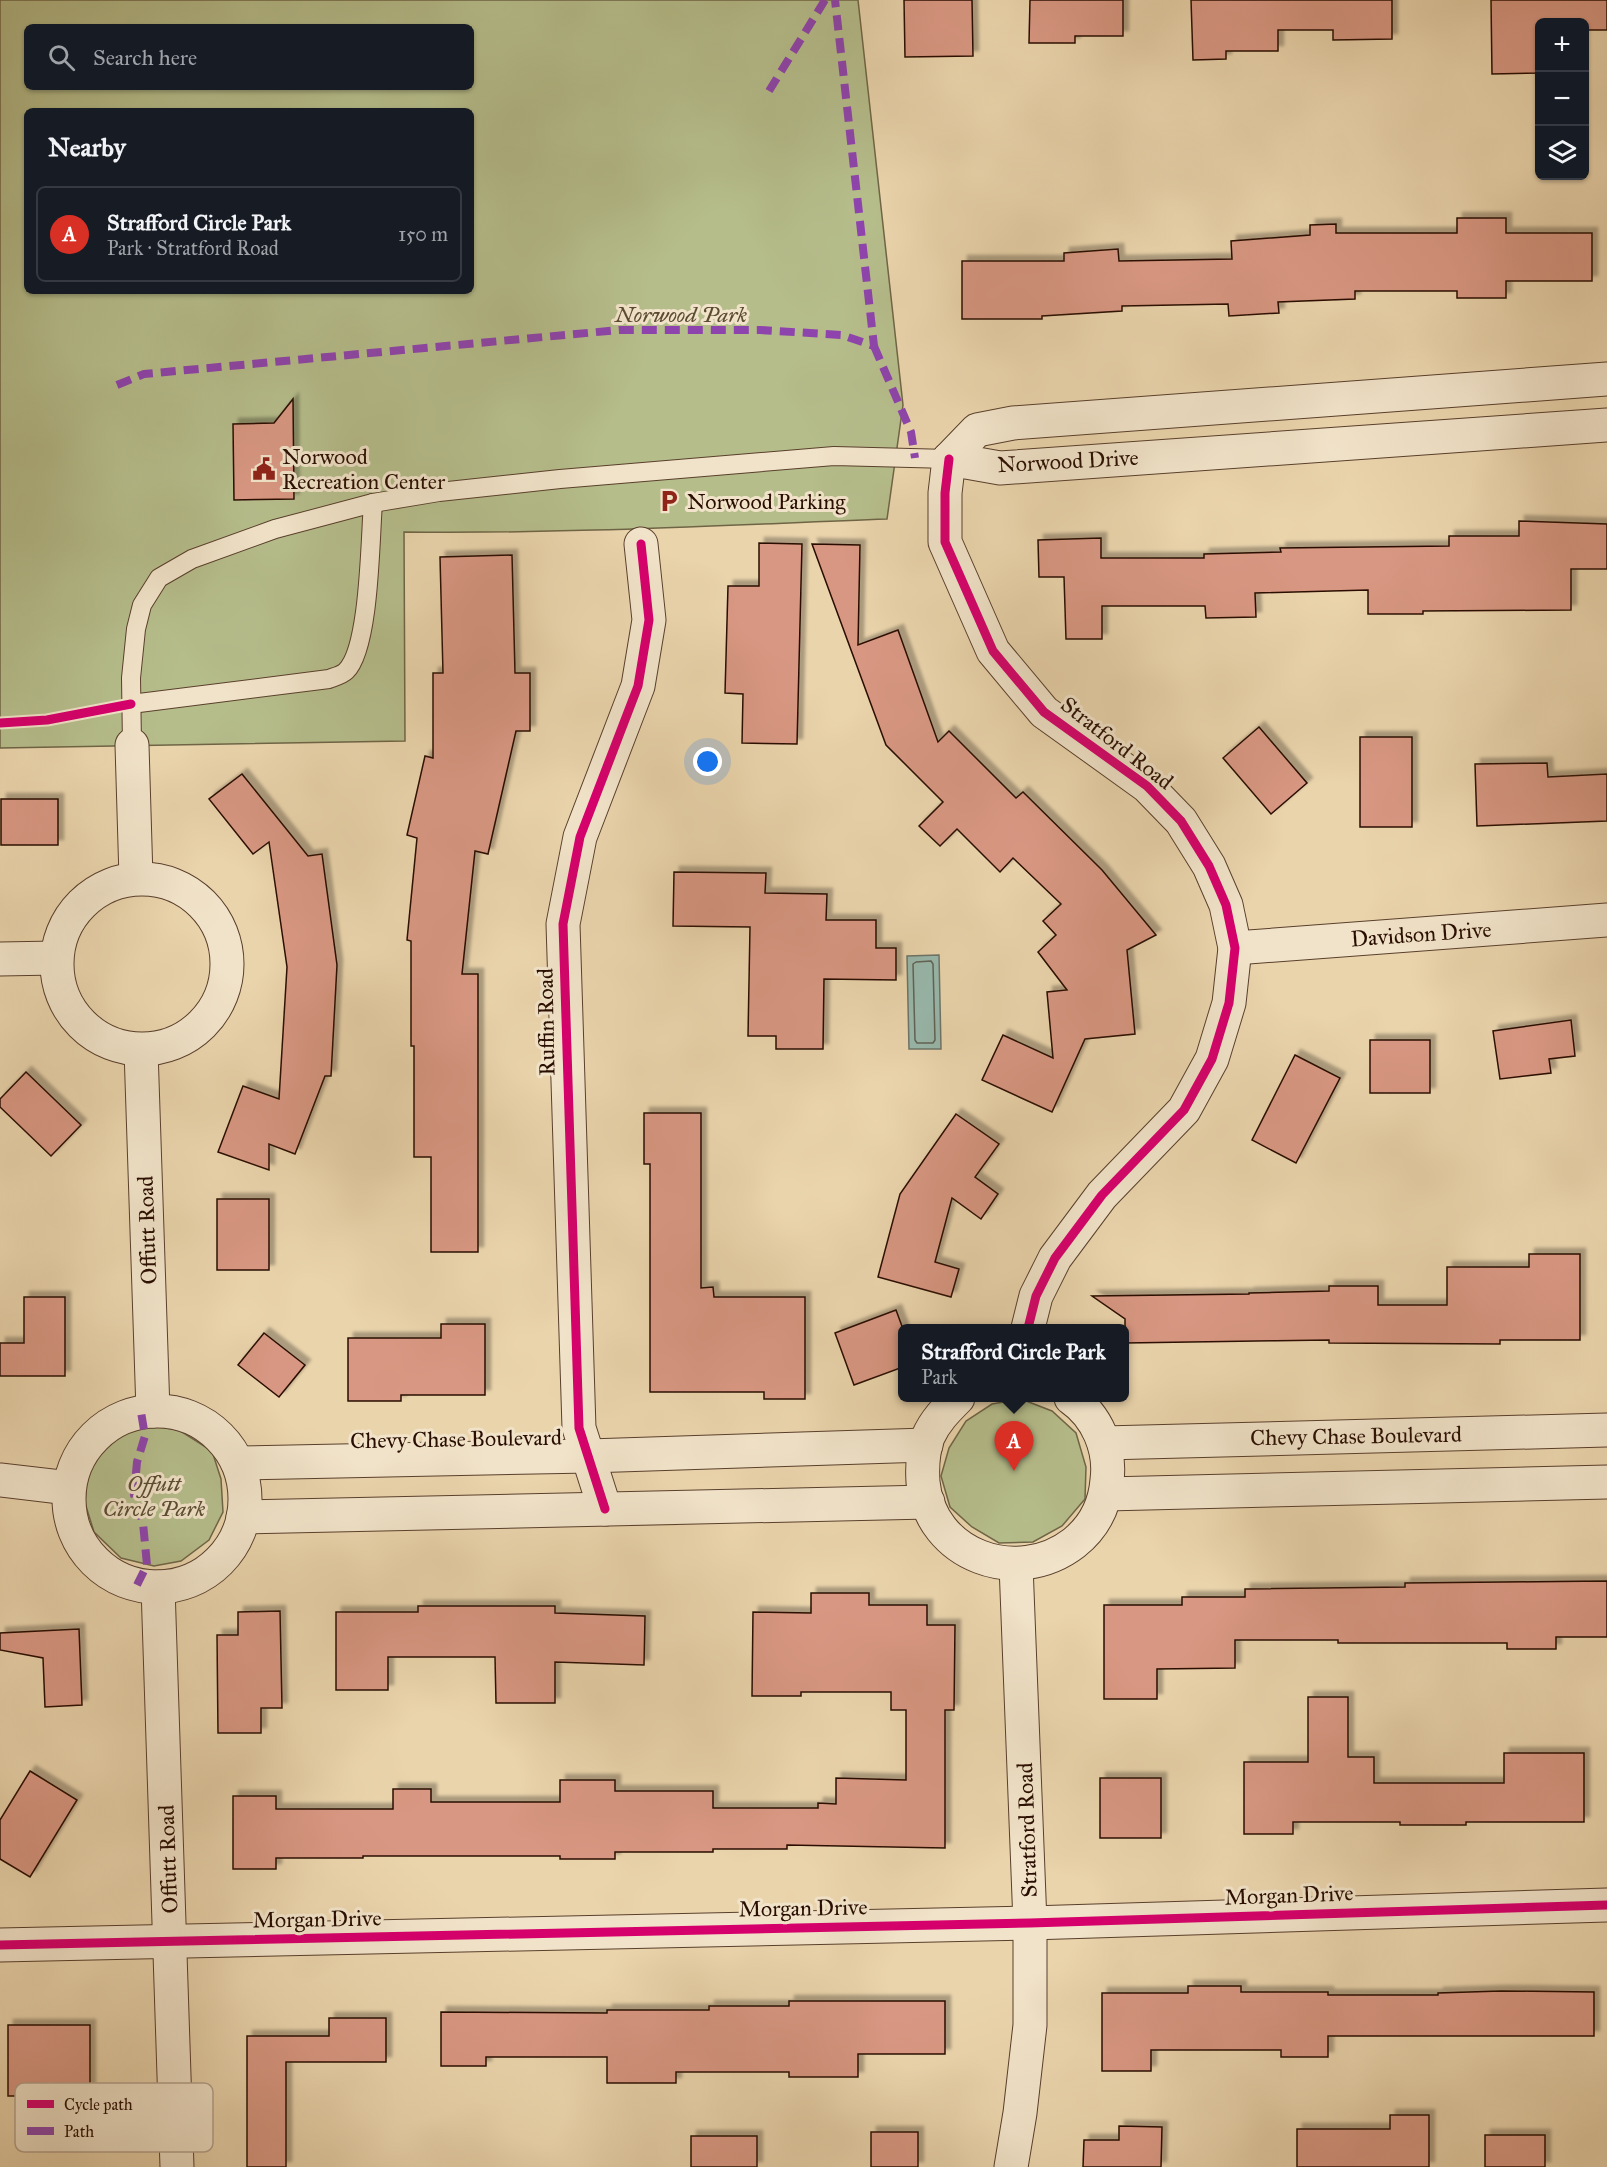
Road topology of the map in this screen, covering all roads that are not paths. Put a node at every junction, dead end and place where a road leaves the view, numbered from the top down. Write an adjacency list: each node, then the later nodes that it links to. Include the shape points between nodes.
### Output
1 (1607, 380): 2 (street, Norwood Drive)
2 (1315, 401): 4 (street); 5 (street, Norwood Drive, via 1013,423 977,430)
3 (1607, 425): 4 (street, Norwood Drive)
4 (1320, 445): 5 (street, Norwood Drive, via 1000,468)
5 (949, 459): 6 (lane, via 834,456 742,463 510,484); 14 (street, Stratford Road, via 945,542 993,651 1044,712 1147,786 1181,821 1209,866 1226,905)
6 (373, 503): 8 (lane, via 275,530 192,559 159,578 142,605 136,629); 8 (lane, via 362,626 357,652 346,672 329,679)
7 (641, 544): 25 (street, Ruffin Road, via 648,620 638,686 580,837 563,924 579,1428)
8 (131, 704): 9 (lane)
9 (132, 746): 10 (street)
10 (135, 832): 11 (street); 12 (street, via 146,861)
11 (136, 878): 12 (street); 15 (street, via 102,888 79,906 64,927)
12 (174, 885): 17 (street, via 204,905 216,920 224,939 228,972 219,1003 206,1022 188,1037)
13 (1607, 920): 14 (street, Davidson Drive)
14 (1235, 948): 18 (street, Stratford Road, via 1228,1003 1212,1059 1184,1110 1102,1195 1054,1258 1036,1296)
15 (56, 958): 16 (street); 17 (street, via 62,996 76,1019 90,1032 117,1046)
16 (0, 959)
17 (141, 1050): 21 (street, Offutt Road)
18 (1029, 1324)
19 (954, 1402): 24 (street, via 940,1415)
20 (1078, 1402): 23 (street, via 1094,1421)
21 (153, 1411): 26 (street, via 178,1413 201,1423 221,1438); 29 (street, via 120,1419 101,1431 86,1447)
22 (1607, 1430): 23 (street, Chevy Chase Boulevard)
23 (1104, 1443): 30 (street, via 1109,1468)
24 (926, 1445): 25 (street, Chevy Chase Boulevard); 31 (street, via 922,1466)
25 (589, 1456): 26 (street, Chevy Chase Boulevard); 32 (street, Ruffin Road)
26 (238, 1463): 33 (street, via 246,1502)
27 (0, 1480): 29 (street)
28 (1607, 1482): 30 (street)
29 (69, 1488): 35 (street, via 75,1530 93,1560 113,1576 137,1585)
30 (1106, 1494): 34 (street, via 1097,1517 1082,1537 1048,1558)
31 (928, 1502): 32 (street); 34 (street, via 936,1521 957,1544 985,1560)
32 (605, 1509): 33 (street)
33 (243, 1516): 35 (street, via 233,1544 219,1562 201,1576)
34 (1016, 1565): 37 (street, Stratford Road)
35 (158, 1587): 38 (street, Offutt Road)
36 (1607, 1905): 37 (street, Morgan Drive)
37 (1030, 1923): 38 (street, Morgan Drive); 43 (street, Stratford Road, via 1030,2025)
38 (170, 1942): 39 (street, Morgan Drive); 40 (street, Offutt Road)
39 (0, 1945)
40 (174, 2083)
41 (177, 2152): 42 (street, Offutt Road)
42 (177, 2167)
43 (1011, 2167)

